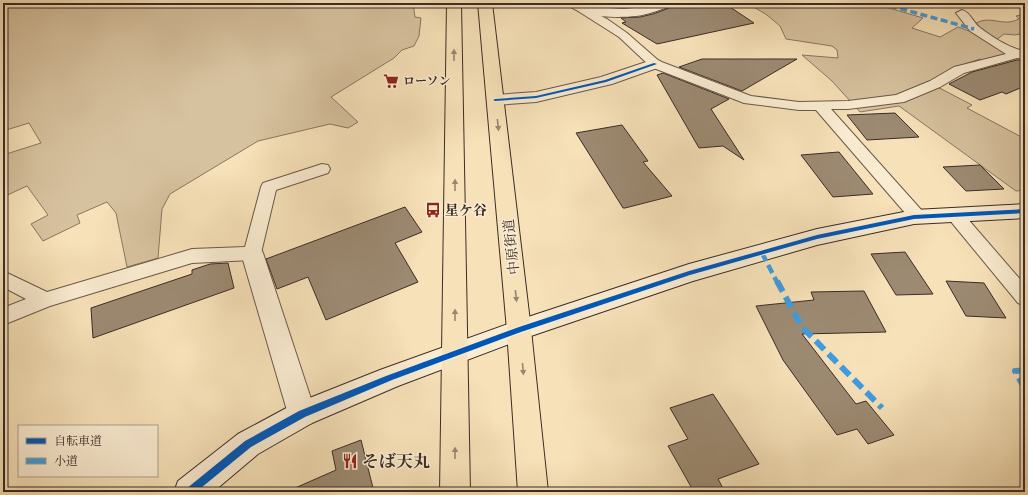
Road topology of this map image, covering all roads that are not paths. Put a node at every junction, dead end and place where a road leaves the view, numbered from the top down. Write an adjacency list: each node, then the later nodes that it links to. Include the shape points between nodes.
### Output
1 (454, 3): 20 (main road, one-way to 1)
2 (485, 3): 8 (main road, 中原街道)
3 (664, 4): 4 (street, via 636,12 614,13)
4 (578, 6): 7 (lane, via 623,35)
5 (962, 13): 6 (lane, via 974,29)
6 (1022, 55): 9 (lane, via 959,70 935,84 899,99 848,106)
7 (655, 64): 8 (street, via 606,81 536,97); 9 (lane, via 749,100)
8 (495, 100): 19 (main road, 中原街道, one-way to 19)
9 (820, 106): 13 (lane)
10 (322, 169): 14 (lane, via 269,187)
11 (1025, 211): 12 (street)
12 (954, 214): 13 (street); 16 (lane)
13 (918, 217): 19 (street, via 817,237 689,273)
14 (252, 254): 17 (lane, via 192,256); 21 (street)
15 (3, 278): 17 (lane)
16 (1025, 298)
17 (45, 300): 18 (lane)
18 (3, 317)
19 (519, 330): 20 (street); 24 (main road, 中原街道, one-way to 24)
20 (455, 354): 21 (street); 23 (main road, one-way to 20)
21 (302, 414): 22 (street, via 248,444)
22 (189, 492)
23 (455, 492)
24 (533, 492)

